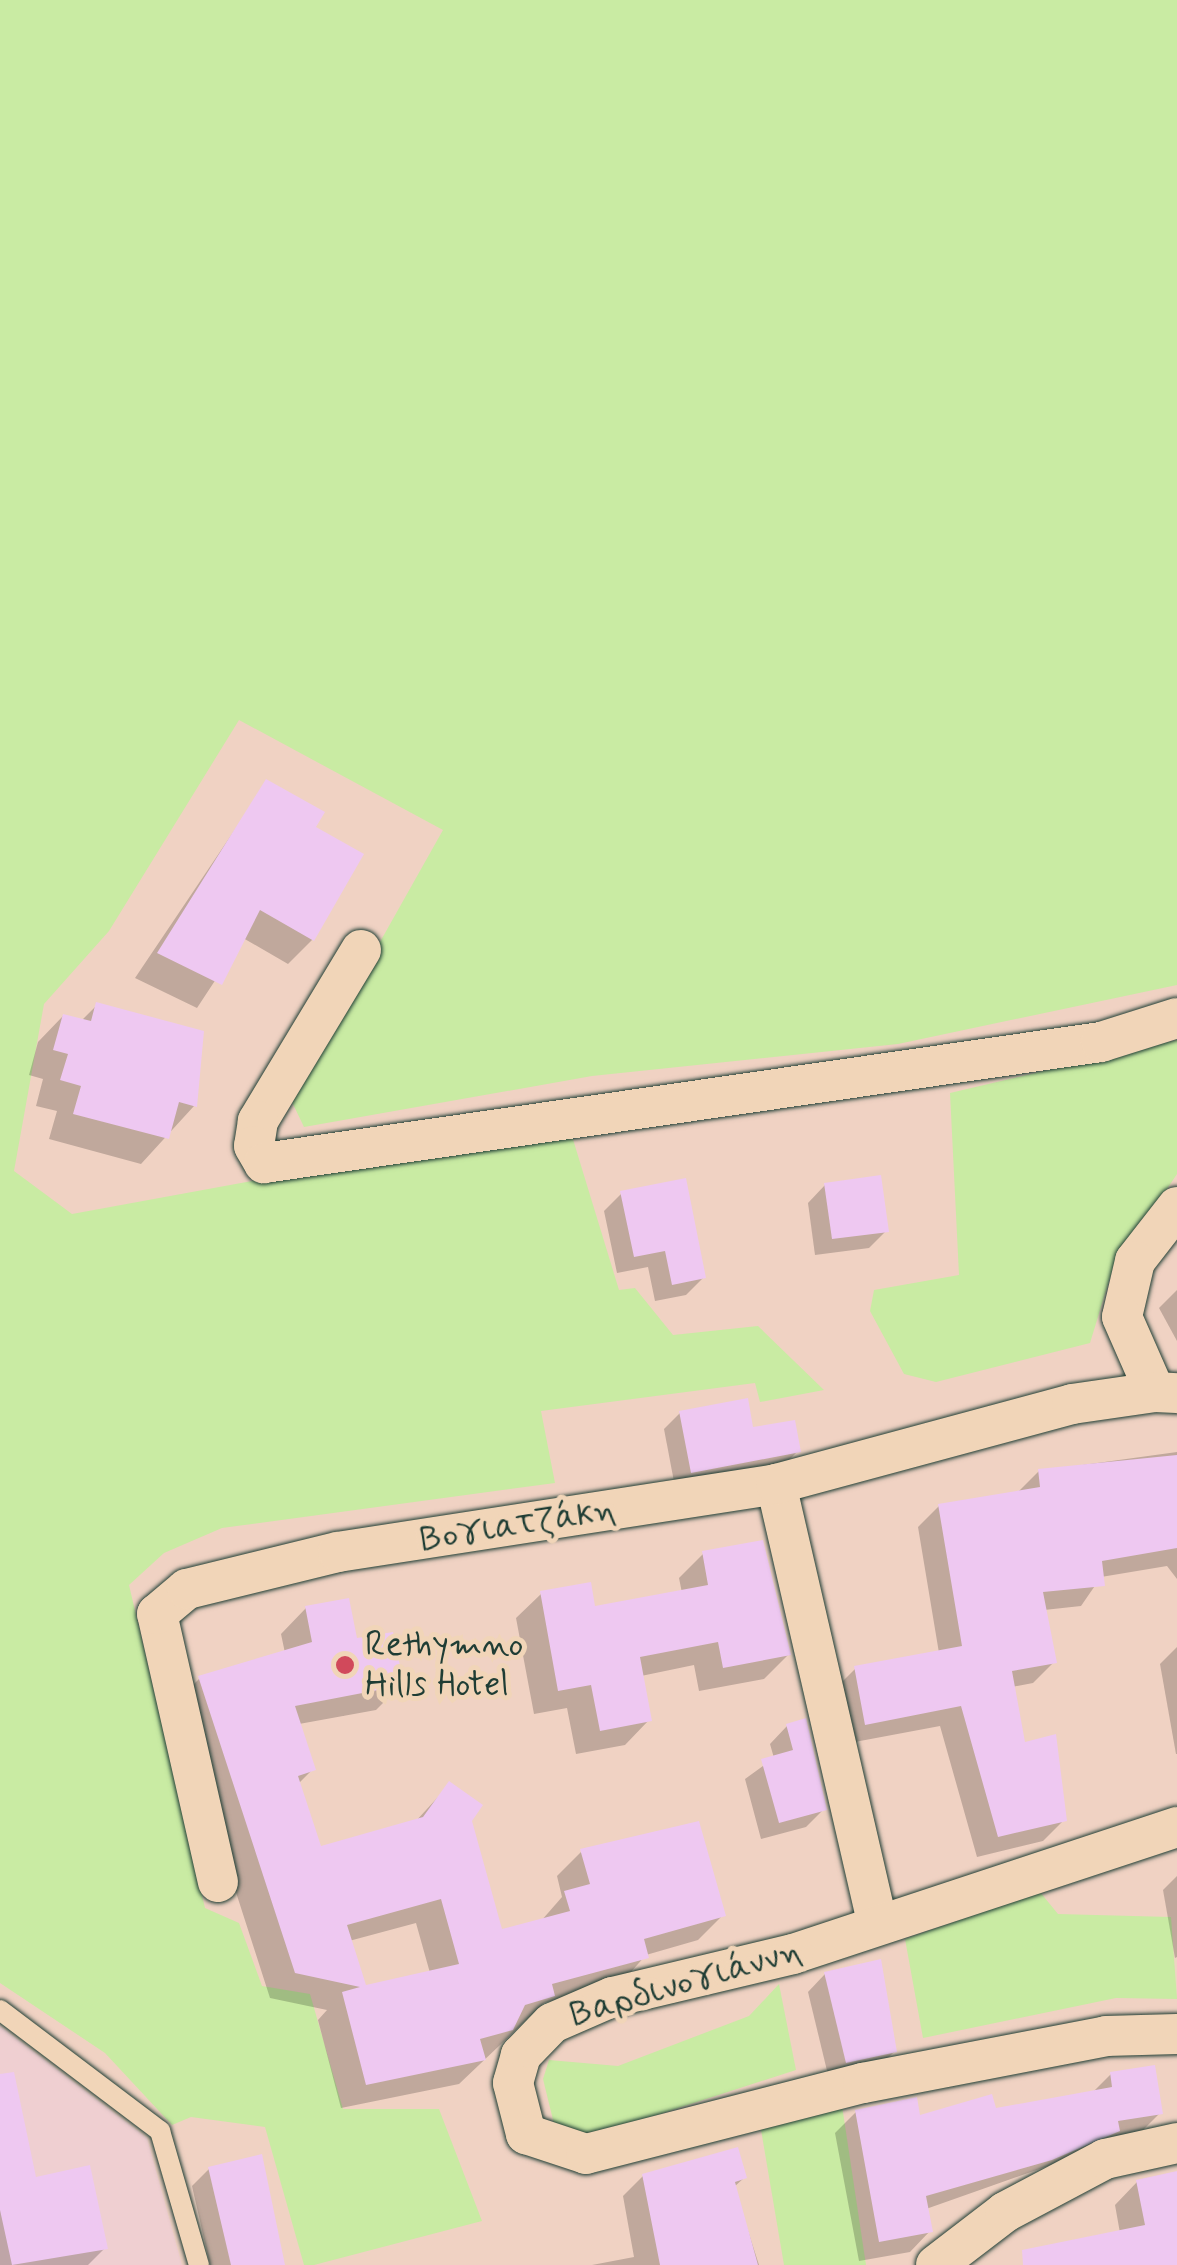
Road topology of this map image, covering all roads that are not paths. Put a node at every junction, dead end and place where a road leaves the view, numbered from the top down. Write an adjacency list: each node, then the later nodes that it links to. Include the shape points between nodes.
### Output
1 (360, 950): 2 (street, via 258,1121 254,1146 264,1163 1101,1042)
2 (1177, 1018)
3 (1177, 1207): 4 (street, via 1135,1261 1122,1317)
4 (1166, 1392): 5 (street, Βογιατζάκη, via 1072,1404)
5 (776, 1484): 7 (street, Βογιατζάκη, via 338,1552 187,1589 157,1614); 8 (street)
6 (1177, 1827): 8 (street, Βαρδινογιάννη)
7 (218, 1882)
8 (877, 1922): 10 (street, Βαρδινογιάννη, via 552,2022 520,2055 512,2082 526,2134 586,2154 863,2083 1106,2036)
9 (0, 2010): 12 (lane, via 160,2132)
10 (1177, 2034)
11 (1177, 2144): 13 (street, via 1105,2159 1006,2212)
12 (199, 2265)
13 (936, 2265)

